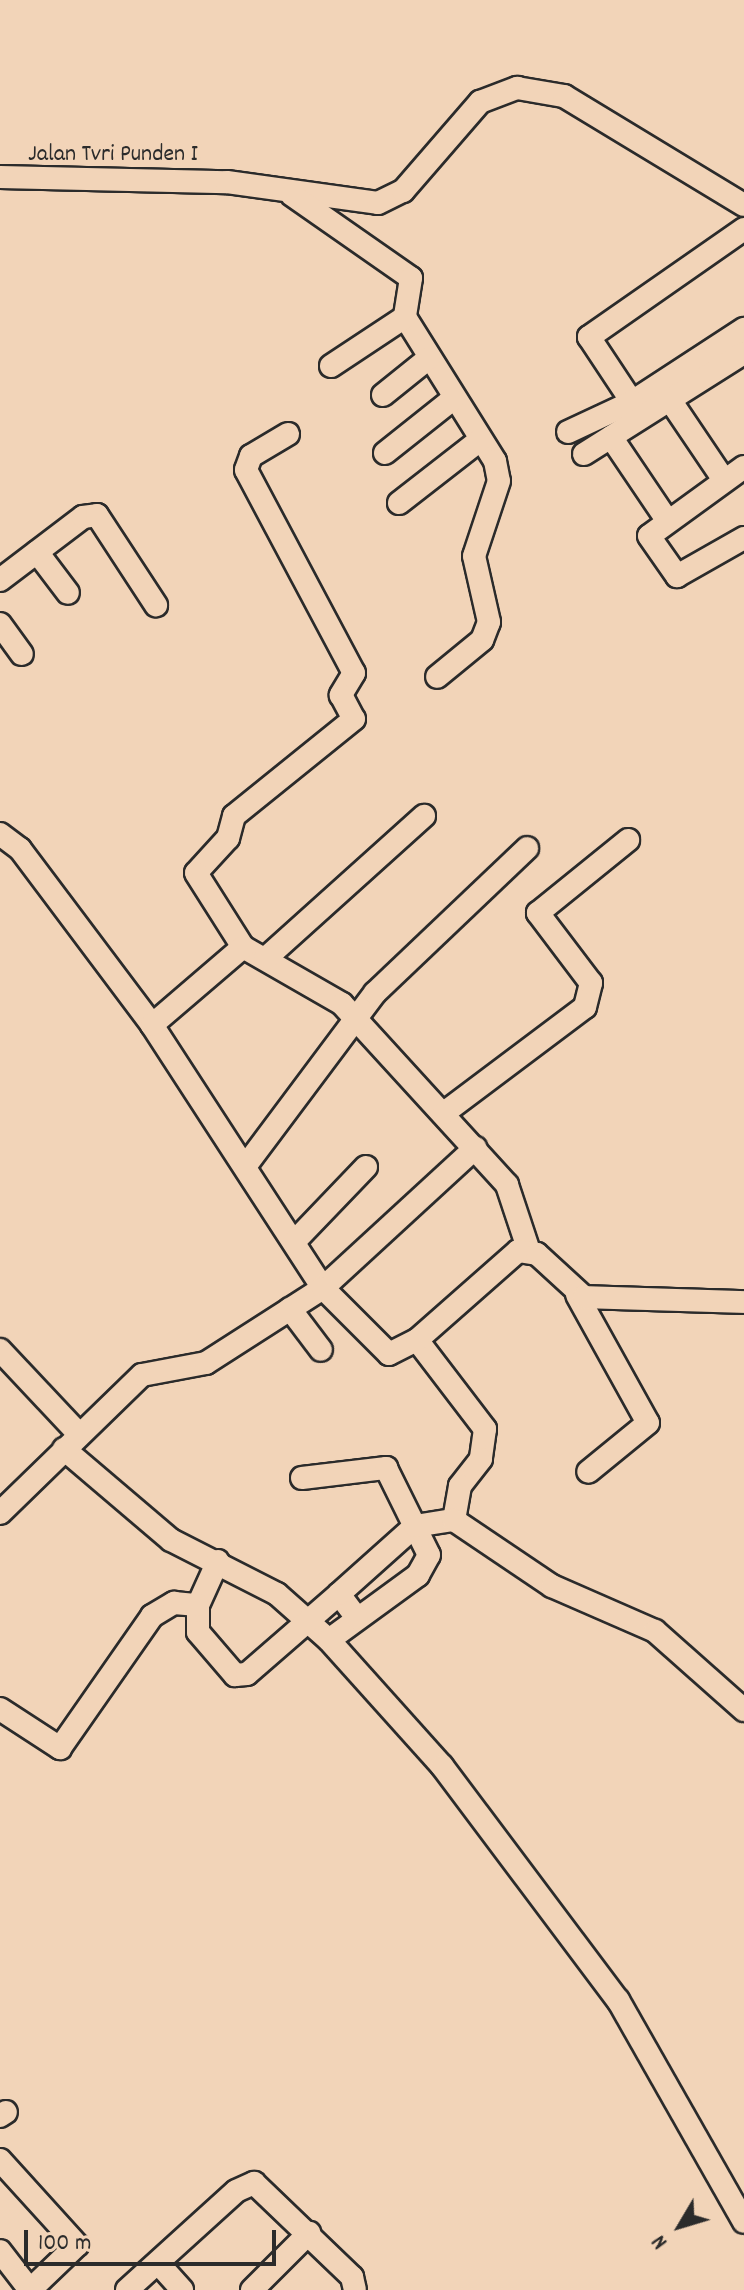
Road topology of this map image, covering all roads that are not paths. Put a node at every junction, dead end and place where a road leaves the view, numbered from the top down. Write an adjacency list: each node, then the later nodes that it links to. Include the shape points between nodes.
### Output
1 (0, 177): 2 (street, Jalan Tvri Punden I, via 227,182)
2 (279, 189): 3 (street, Jalan Tvri Punden I, via 378,203 392,198 480,102 517,88 564,96); 5 (street, via 411,278)
3 (735, 204): 4 (street)
4 (744, 228): 13 (street, via 589,337)
5 (405, 317): 7 (street); 9 (street)
6 (744, 329): 13 (street)
7 (429, 358): 10 (street); 11 (street)
8 (742, 359): 12 (street)
9 (331, 366)
10 (383, 395)
11 (453, 399): 17 (street); 18 (street)
12 (670, 400): 16 (street); 21 (street)
13 (632, 402): 14 (street)
14 (568, 432)
15 (288, 434): 36 (street, via 244,465 354,673 341,695 354,719 234,816 228,838 196,868)
16 (611, 437): 19 (street); 23 (street)
17 (480, 440): 22 (street); 31 (street, via 499,481 474,556 489,622 482,640)
18 (385, 453)
19 (584, 454)
20 (744, 467): 21 (street)
21 (724, 480): 23 (street)
22 (399, 503)
23 (667, 520): 24 (street, via 649,536 677,576)
24 (744, 538)
25 (37, 552): 26 (street); 27 (street); 28 (street, via 97,515)
26 (0, 580)
27 (68, 593)
28 (156, 605)
29 (0, 624): 30 (street)
30 (22, 654)
31 (437, 677)
32 (424, 816): 37 (street)
33 (1, 834): 39 (street)
34 (628, 840): 40 (street, via 538,913 591,983 585,1007)
35 (527, 848): 38 (street, via 399,967)
36 (243, 947): 37 (street); 39 (street)
37 (265, 959): 38 (street)
38 (357, 1018): 40 (street); 42 (street)
39 (152, 1025): 42 (street)
40 (444, 1113): 41 (street)
41 (475, 1148): 45 (street, via 514,1197); 46 (street)
42 (247, 1164): 44 (street)
43 (366, 1167): 44 (street)
44 (294, 1242): 46 (street)
45 (529, 1251): 47 (street); 50 (street, via 513,1253)
46 (323, 1288): 49 (street); 50 (street, via 383,1351 403,1351)
47 (577, 1295): 48 (street); 54 (street, via 648,1423)
48 (744, 1302)
49 (290, 1309): 52 (street); 53 (street, via 206,1363 142,1375)
50 (417, 1340): 57 (street, via 485,1429 481,1459 460,1486)
51 (0, 1350): 53 (street)
52 (321, 1350)
53 (72, 1441): 56 (street); 59 (street, via 171,1540)
54 (588, 1472)
55 (302, 1478): 58 (street, via 386,1468)
56 (0, 1513)
57 (454, 1520): 58 (street); 66 (street, via 552,1586 655,1631)
58 (415, 1526): 60 (street); 62 (street, via 426,1565)
59 (218, 1561): 61 (street); 63 (street, via 258,1581)
60 (339, 1594): 62 (street); 63 (street)
61 (198, 1605): 63 (street, via 203,1642 235,1675 247,1674); 65 (street, via 174,1603 152,1616 60,1748)
62 (357, 1618): 64 (street)
63 (306, 1621): 64 (street)
64 (329, 1640): 68 (street, via 549,1901 618,2000)
65 (0, 1709)
66 (744, 1710)
67 (0, 2160): 70 (street, via 77,2245 30,2290)
68 (744, 2222)
69 (309, 2233): 71 (street, via 262,2187 248,2184); 74 (street); 75 (street, via 352,2277)
70 (0, 2251)
71 (158, 2263): 72 (street); 73 (street)
72 (127, 2290)
73 (182, 2290)
74 (252, 2290)
75 (355, 2290)

